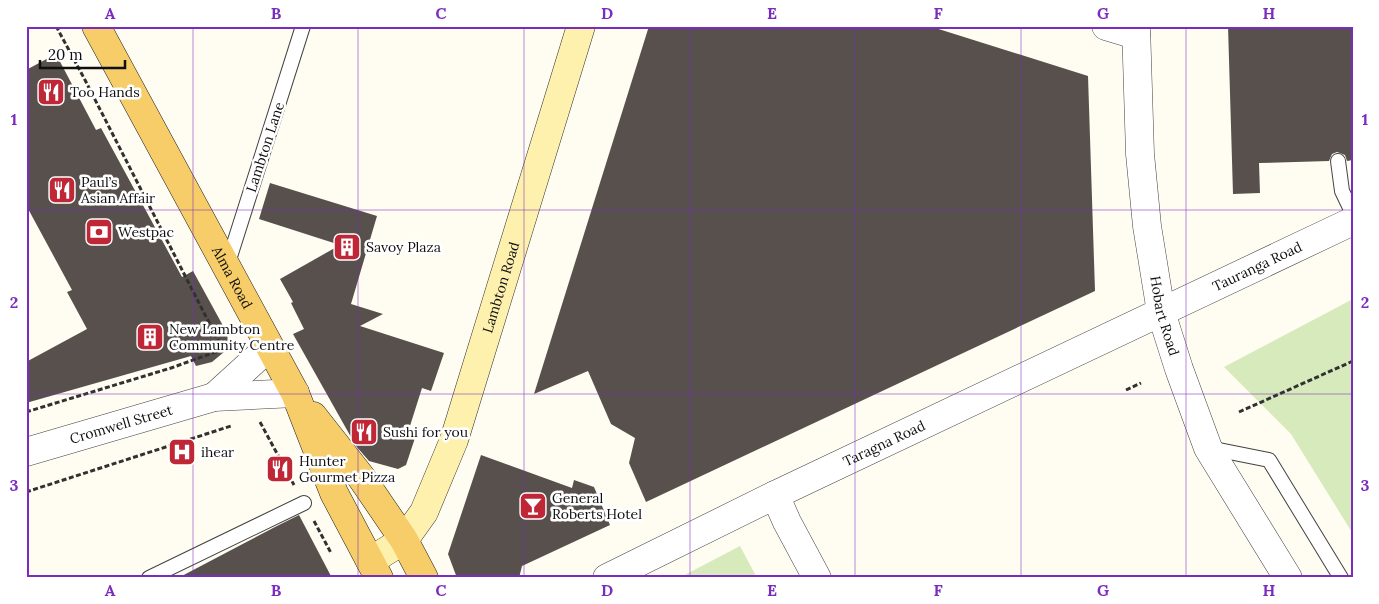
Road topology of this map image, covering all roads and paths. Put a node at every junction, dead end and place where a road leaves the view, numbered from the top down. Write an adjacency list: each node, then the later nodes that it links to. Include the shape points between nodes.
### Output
1 (56, 26): 13 (path)
2 (96, 26): 10 (main road, Alma Road)
3 (303, 26): 10 (lane, Lambton Lane)
4 (581, 26): 28 (main road, Lambton Road, via 454,440 424,512)
5 (1106, 26): 6 (street)
6 (1136, 30): 11 (street, Hobart Road, via 1140,154 1147,226)
7 (1338, 161): 8 (lane, via 1342,191)
8 (1353, 214)
9 (1353, 221): 11 (street, Tauranga Road)
10 (227, 268): 12 (main road, Alma Road)
11 (1161, 312): 23 (street, Hobart Road); 26 (street, Taragna Road)
12 (269, 347): 18 (main road, Alma Road); 19 (street, Cromwell Street)
13 (223, 350): 14 (path); 20 (path)
14 (224, 355)
15 (1353, 361): 21 (path)
16 (1141, 383): 17 (path)
17 (1126, 390)
18 (295, 393): 19 (street, Cromwell Street); 28 (main road, via 361,477); 29 (main road, Alma Road, via 334,494)
19 (214, 397): 24 (street, Cromwell Street)
20 (26, 412)
21 (1239, 412)
22 (239, 423): 25 (path)
23 (1208, 448): 34 (street, Hobart Road); 35 (lane, via 1269,460)
24 (26, 452)
25 (26, 492)
26 (775, 495): 32 (street, Taragna Road); 33 (street)
27 (304, 503): 30 (lane)
28 (404, 540): 29 (main road, Lambton Road); 31 (main road)
29 (374, 569)
30 (149, 578)
31 (424, 578)
32 (607, 578)
33 (817, 578)
34 (1288, 578)
35 (1341, 578)

